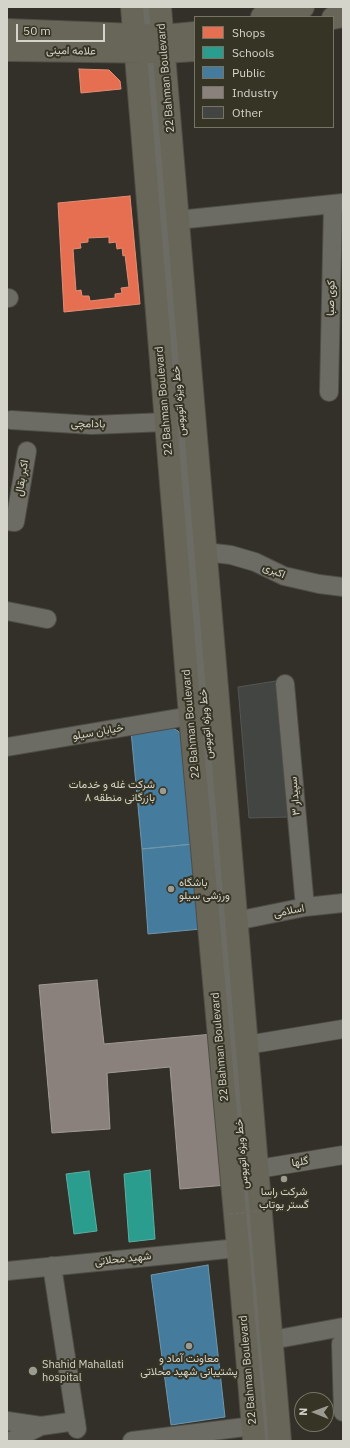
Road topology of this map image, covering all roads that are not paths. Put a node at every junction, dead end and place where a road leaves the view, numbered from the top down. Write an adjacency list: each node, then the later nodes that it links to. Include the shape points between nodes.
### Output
1 (132, 7): 8 (main road, 22 Bahman Boulevard)
2 (146, 7): 8 (street, خط ویژه اتوبوس)
3 (160, 7): 8 (main road, 22 Bahman Boulevard)
4 (303, 7): 5 (main road)
5 (266, 16)
6 (7, 30): 8 (main road, علامه امینی)
7 (194, 33): 8 (main road)
8 (149, 44): 9 (main road, علامه امینی); 10 (main road); 12 (main road, 22 Bahman Boulevard); 15 (main road, 22 Bahman Boulevard); 23 (street, خط ویژه اتوبوس)
9 (7, 50)
10 (194, 50)
11 (338, 204): 12 (street, کوی صبا); 13 (street, کوی صبا)
12 (178, 220): 18 (main road, 22 Bahman Boulevard)
13 (329, 392)
14 (11, 420): 15 (street, بادامچی, via 92,425)
15 (166, 422): 23 (main road, 22 Bahman Boulevard)
16 (27, 451): 17 (street, اکبر بقال, via 15,522)
17 (7, 521)
18 (206, 552): 19 (street, اکبری, via 232,555 255,562 284,576); 23 (main road, 22 Bahman Boulevard)
19 (343, 587)
20 (7, 611): 21 (street)
21 (47, 619)
22 (285, 684): 26 (street, سپیدار ۳)
23 (204, 710): 24 (street, خیابان سیلو); 27 (main road, 22 Bahman Boulevard); 32 (main road, 22 Bahman Boulevard); 41 (street, خط ویژه اتوبوس)
24 (7, 747)
25 (343, 902): 26 (street, اسلامی)
26 (305, 907): 27 (street, اسلامی)
27 (236, 921): 29 (main road, 22 Bahman Boulevard)
28 (343, 1029): 29 (street)
29 (247, 1045): 31 (main road, 22 Bahman Boulevard)
30 (343, 1155): 31 (street, گلها)
31 (258, 1169): 36 (main road, 22 Bahman Boulevard)
32 (238, 1248): 33 (street, شهید محلاتی); 41 (main road, 22 Bahman Boulevard)
33 (52, 1266): 34 (street, شهید محلاتی); 40 (street, via 76,1425)
34 (7, 1271)
35 (343, 1327): 36 (street)
36 (272, 1340): 44 (main road, 22 Bahman Boulevard)
37 (343, 1343): 38 (street)
38 (343, 1412)
39 (7, 1421): 40 (street)
40 (41, 1426): 42 (street)
41 (258, 1436): 43 (street)
42 (11, 1441)
43 (132, 1441)
44 (280, 1441)

